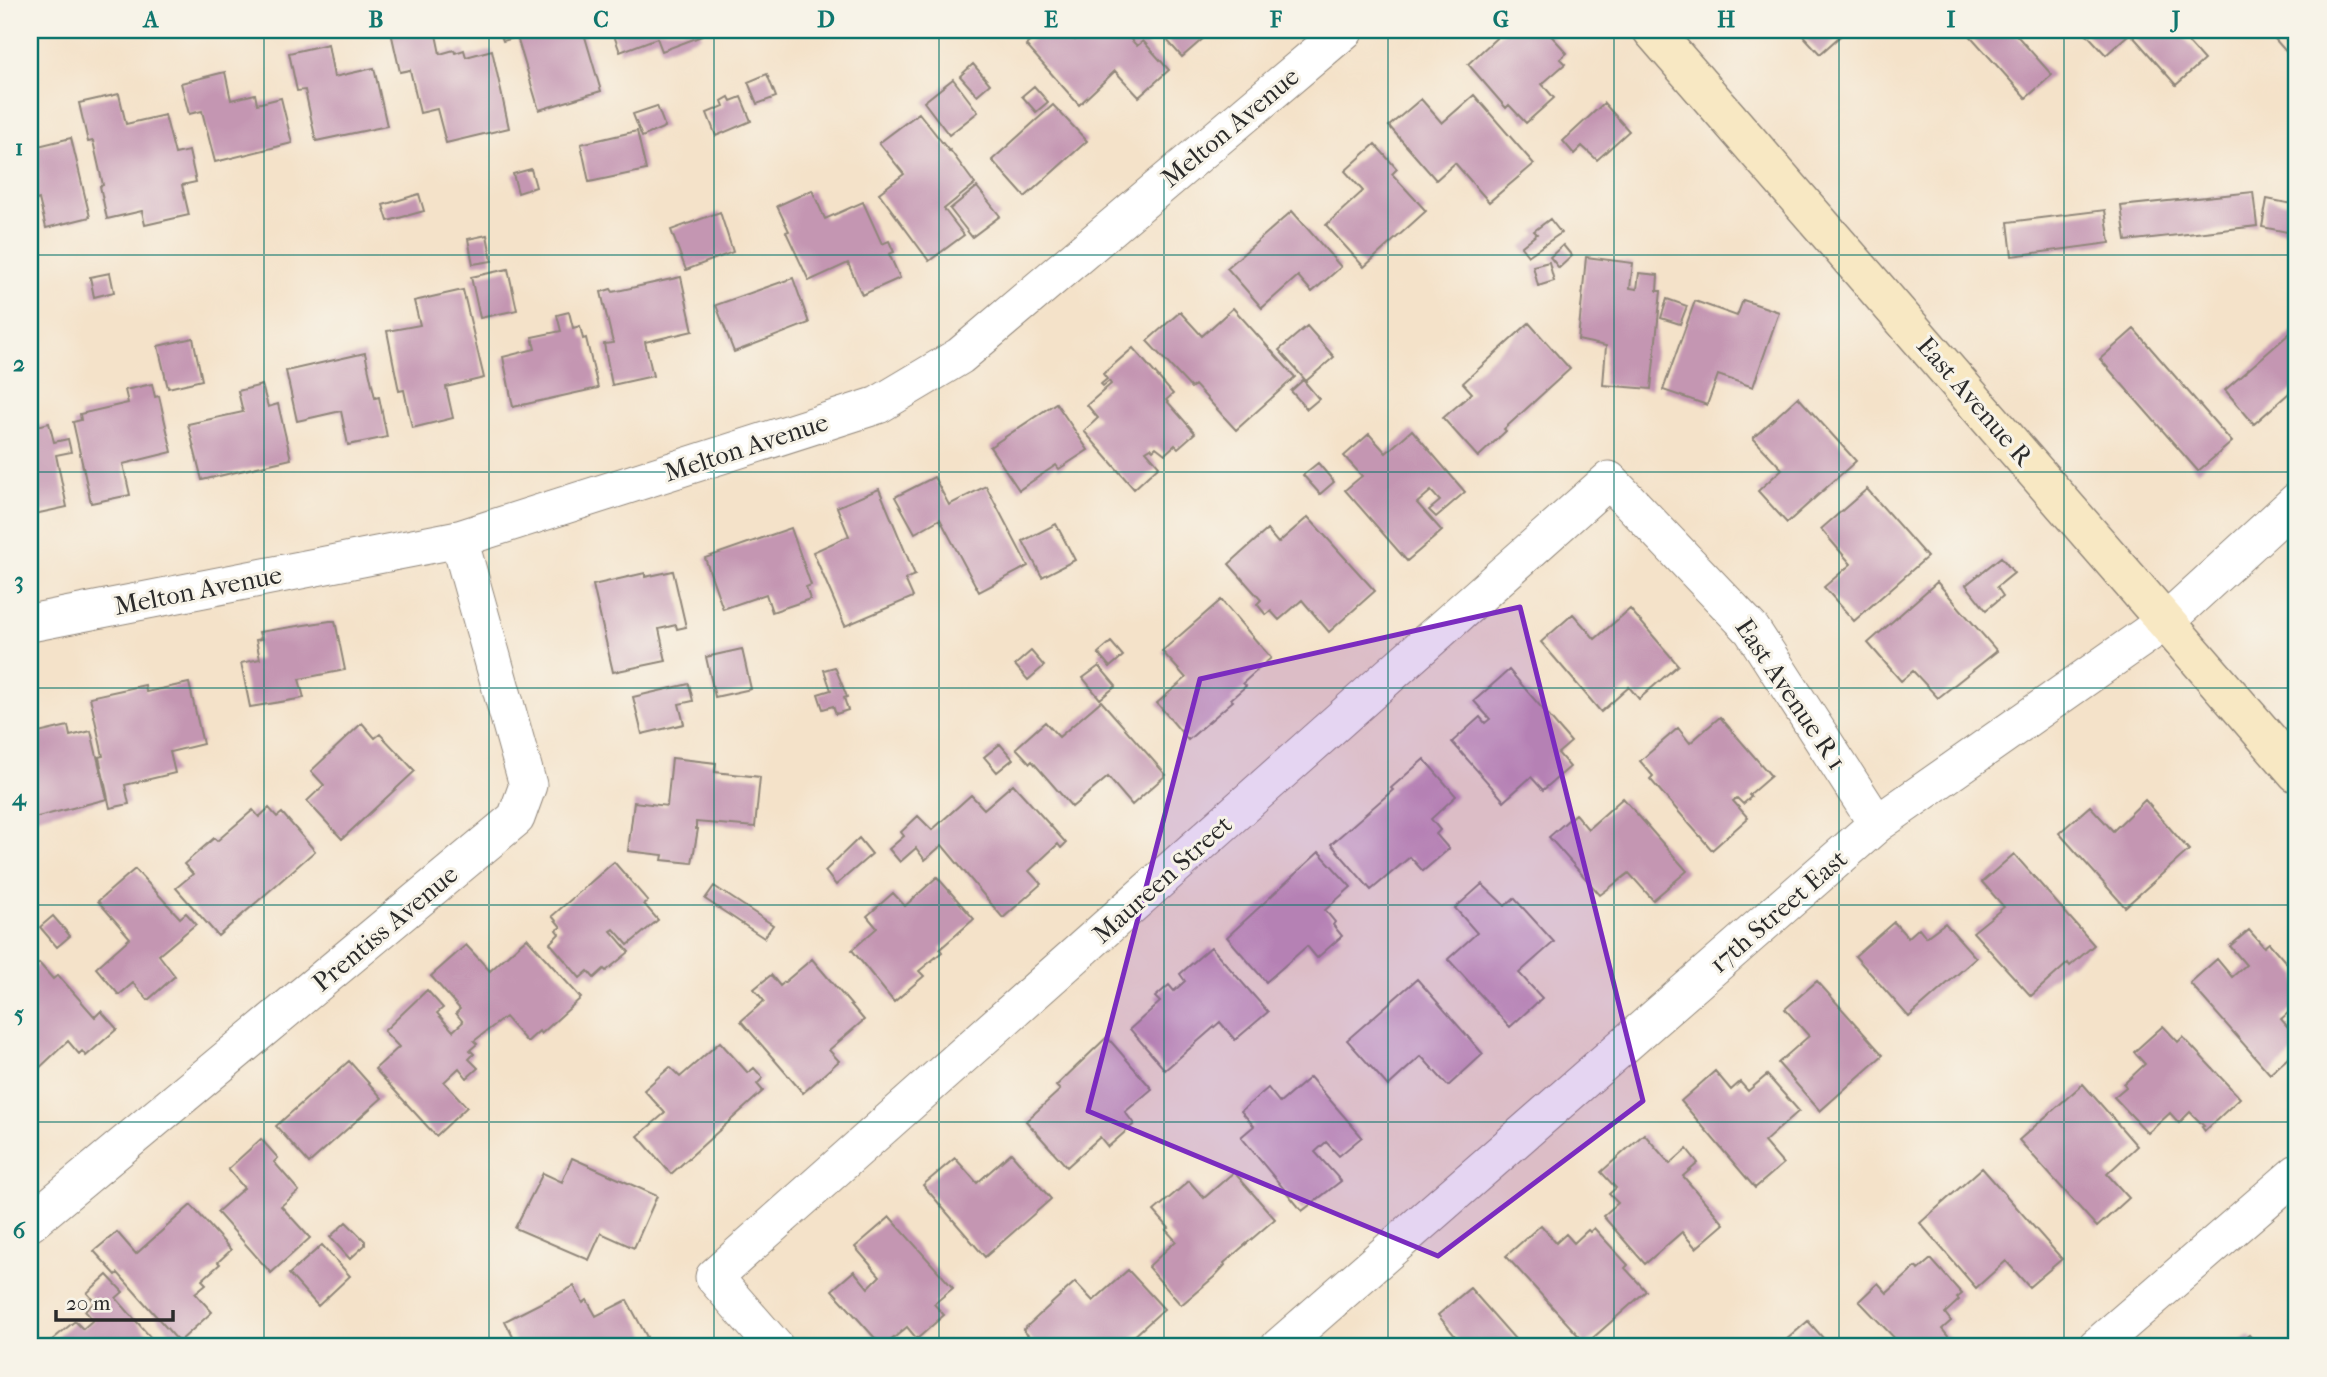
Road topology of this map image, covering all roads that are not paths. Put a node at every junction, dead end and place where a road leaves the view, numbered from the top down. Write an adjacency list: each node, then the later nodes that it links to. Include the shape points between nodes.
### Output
1 (1345, 30): 5 (street, Melton Avenue, via 960,356 878,405)
2 (1652, 30): 6 (main road, East Avenue R)
3 (1609, 480): 9 (street, East Avenue R 1, via 1752,630); 12 (street, Maureen Street, via 714,1277)
4 (2297, 501): 6 (street, 17th Street East)
5 (459, 539): 7 (street, Melton Avenue); 11 (street, Prentiss Avenue, via 528,785 516,818)
6 (2166, 621): 8 (main road, East Avenue R); 9 (street, 17th Street East)
7 (30, 623)
8 (2297, 773)
9 (1877, 824): 13 (street, 17th Street East)
10 (2297, 1173): 14 (street)
11 (30, 1223)
12 (775, 1347)
13 (1279, 1347)
14 (2096, 1347)

